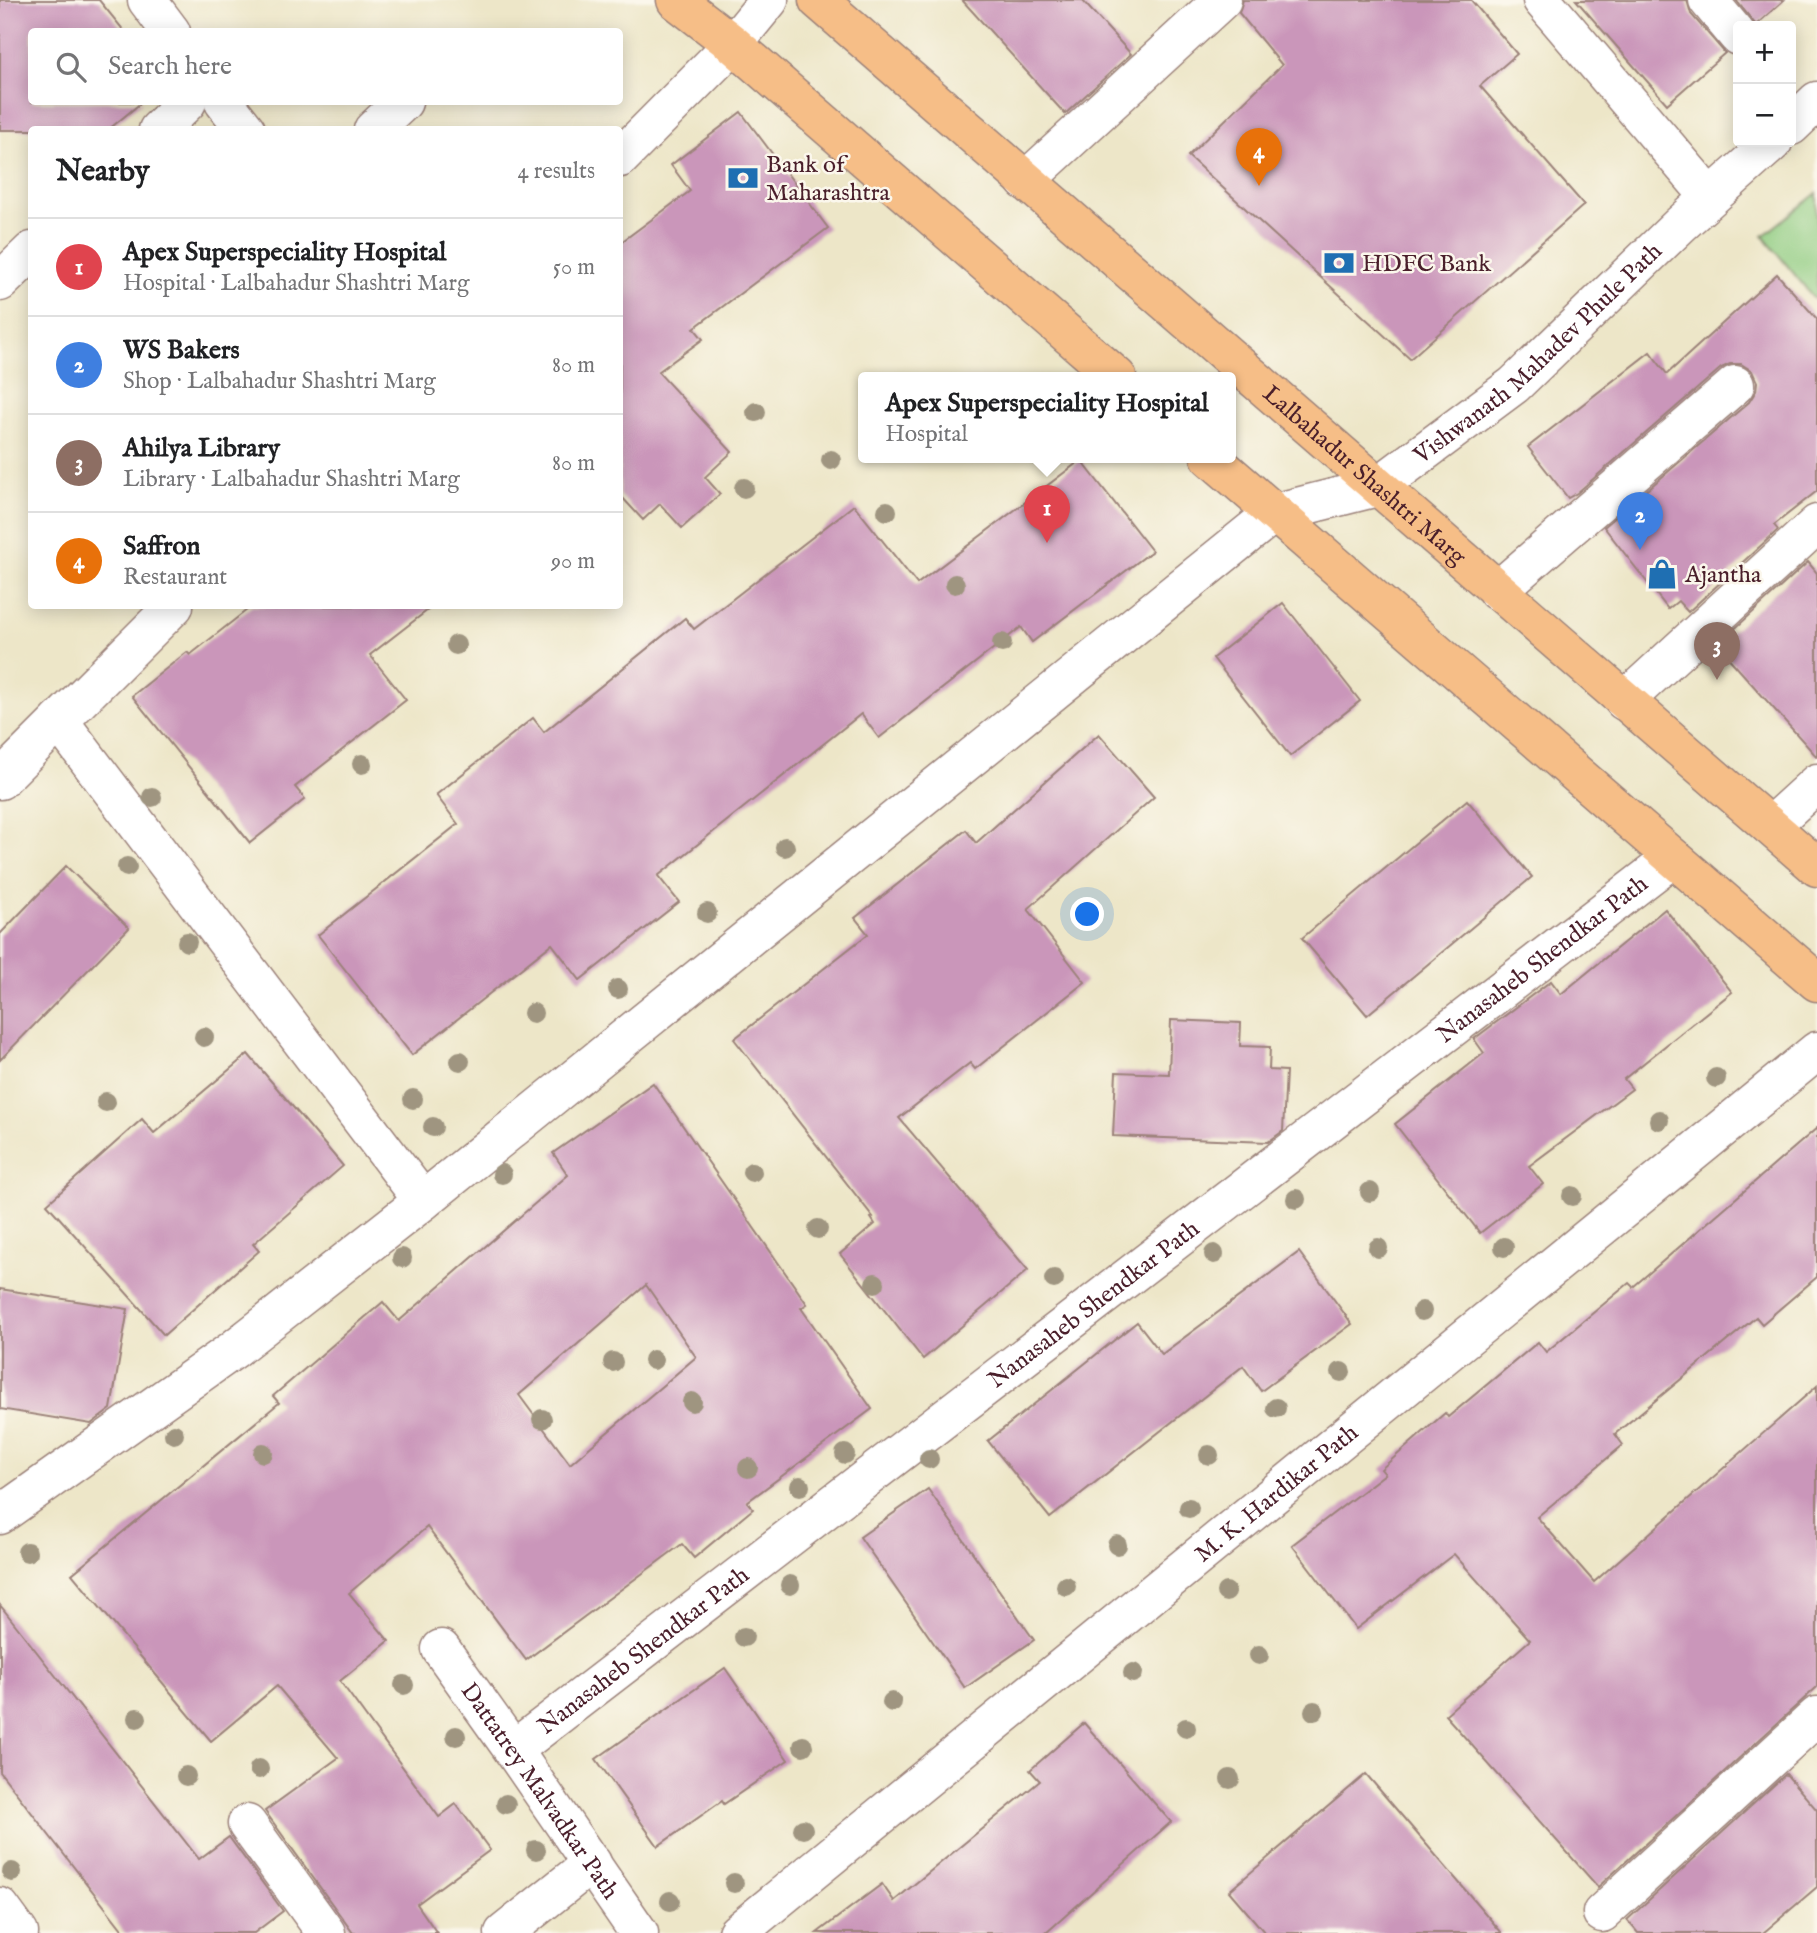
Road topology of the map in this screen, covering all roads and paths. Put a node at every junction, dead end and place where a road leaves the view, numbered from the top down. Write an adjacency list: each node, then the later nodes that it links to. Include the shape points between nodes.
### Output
1 (147, 0): 8 (street)
2 (676, 0): 10 (main road)
3 (769, 0): 10 (street)
4 (818, 0): 19 (main road, Lalbahadur Shashtri Marg)
5 (1222, 0): 19 (street)
6 (1542, 0): 20 (street)
7 (1708, 0): 9 (street)
8 (168, 28)
9 (1733, 30)
10 (733, 44): 18 (street); 23 (main road)
11 (184, 105): 14 (street)
12 (226, 105): 15 (street)
13 (400, 105): 16 (street)
14 (162, 126)
15 (243, 126)
16 (377, 126)
17 (1767, 147): 20 (street, Vishwanath Mahadev Phule Path)
18 (623, 155)
19 (1025, 181): 26 (main road, Lalbahadur Shashtri Marg)
20 (1710, 197): 26 (street, Vishwanath Mahadev Phule Path, via 1514,385)
21 (28, 255): 22 (street)
22 (0, 282)
23 (1111, 372)
24 (1735, 385): 29 (street)
25 (1217, 463): 27 (main road)
26 (1377, 487): 27 (street, Vishwanath Mahadev Phule Path); 29 (main road, Lalbahadur Shashtri Marg)
27 (1274, 513): 36 (main road); 40 (street)
28 (1817, 524): 31 (street)
29 (1497, 590): 31 (main road, Lalbahadur Shashtri Marg)
30 (171, 609): 32 (street)
31 (1624, 701): 35 (main road, Lalbahadur Shashtri Marg)
32 (59, 721): 33 (street); 40 (street)
33 (0, 780)
34 (1817, 783): 35 (street)
35 (1770, 826): 37 (main road, Lalbahadur Shashtri Marg)
36 (1673, 858): 38 (main road); 44 (street, Nanasaheb Shendkar Path)
37 (1817, 867)
38 (1817, 982)
39 (1817, 1051): 53 (street, M. K. Hardikar Path)
40 (423, 1201): 41 (street, via 233,1350)
41 (0, 1516)
42 (441, 1649): 44 (street, Dattatrey Malvadkar Path)
43 (1817, 1716): 48 (street)
44 (513, 1750): 46 (street, Dattatrey Malvadkar Path)
45 (247, 1825): 50 (street)
46 (592, 1863): 51 (street); 52 (street, Dattatrey Malvadkar Path)
47 (0, 1907): 49 (street)
48 (1602, 1913)
49 (19, 1933)
50 (326, 1933)
51 (504, 1933)
52 (639, 1933)
53 (737, 1933)

